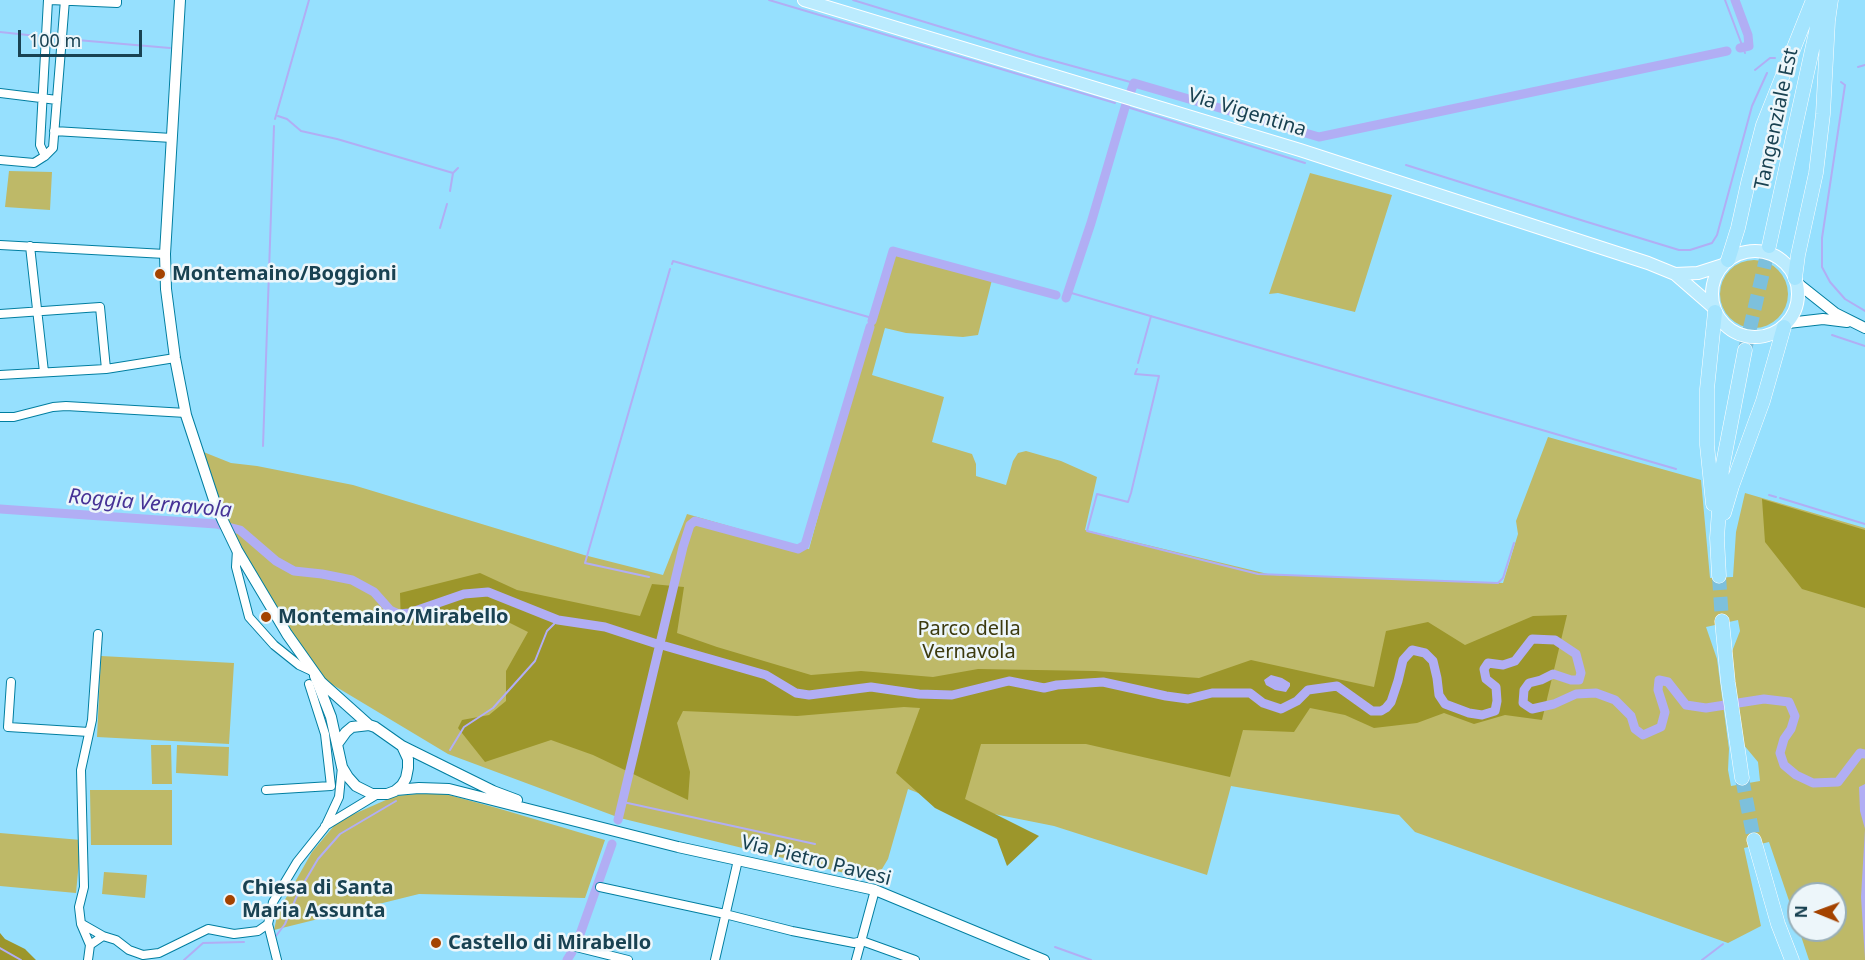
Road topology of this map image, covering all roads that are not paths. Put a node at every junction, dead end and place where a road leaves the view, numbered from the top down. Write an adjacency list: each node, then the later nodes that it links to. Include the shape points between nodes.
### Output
1 (49, 0): 2 (street); 9 (street)
2 (65, 0): 3 (street); 10 (street)
3 (117, 0)
4 (180, 0): 15 (street)
5 (804, 0): 23 (main road, Via Vigentina, via 1300,150)
6 (1813, 0): 22 (highway, via 1763,126 1738,228)
7 (1823, 0): 20 (highway, Tangenziale Est)
8 (1831, 0): 24 (highway, via 1816,173)
9 (46, 52): 10 (street); 12 (street)
10 (61, 53): 13 (street)
11 (0, 93): 12 (street)
12 (44, 97): 13 (street); 16 (street, via 40,145)
13 (57, 100): 14 (street)
14 (54, 131): 15 (street); 16 (street, via 53,148)
15 (172, 138): 21 (street)
16 (45, 156): 17 (street, via 34,163)
17 (0, 160)
18 (0, 245): 19 (street)
19 (30, 246): 21 (street); 26 (street)
20 (1769, 246)
21 (165, 254): 32 (street)
22 (1725, 263): 23 (main road, Via Vigentina, via 1698,273); 24 (main road, Via Vigentina, via 1744,252 1771,254 1790,269); 25 (main road, via 1712,287)
23 (1675, 274): 25 (main road, Via Vigentina)
24 (1796, 280): 28 (street, Via Vigentina); 29 (main road, via 1797,303)
25 (1714, 310): 29 (main road, Via Vigentina, via 1725,326 1744,337 1766,336); 38 (highway, via 1707,445)
26 (38, 312): 27 (street); 33 (street, via 100,308); 34 (street)
27 (0, 314)
28 (1851, 322): 29 (street, Via Vigentina, via 1823,319); 30 (street, Via Vigentina)
29 (1786, 325): 38 (highway)
30 (1865, 328)
31 (1745, 350): 38 (highway, via 1722,469)
32 (176, 358): 33 (street); 36 (street)
33 (106, 369): 34 (street)
34 (44, 372): 35 (street)
35 (0, 375)
36 (186, 413): 37 (street, via 66,406); 39 (street, via 212,494)
37 (0, 417)
38 (1717, 538): 40 (highway)
39 (237, 550): 43 (street); 43 (street, via 236,567 249,617 274,645)
40 (1719, 576)
41 (1722, 621): 50 (highway)
42 (98, 634): 46 (street)
43 (312, 677): 45 (street); 47 (street); 49 (street, via 325,734)
44 (11, 681): 46 (street, via 8,727)
45 (369, 725): 47 (street, via 352,727); 48 (street)
46 (89, 732): 61 (street, via 81,771)
47 (338, 743): 49 (street)
48 (402, 746): 52 (street, via 408,768 402,785); 54 (street, Via Pietro Pavesi, via 493,791)
49 (337, 760): 51 (street, via 331,786); 53 (street, via 356,786); 55 (street, via 339,797)
50 (1742, 778)
51 (266, 790)
52 (395, 790): 53 (street); 54 (street, Via Pietro Pavesi, via 449,789)
53 (376, 795): 55 (street)
54 (571, 820): 57 (street, Via Pietro Pavesi)
55 (325, 827): 62 (street, via 297,862 273,902)
56 (1754, 840): 74 (highway)
57 (738, 860): 59 (street, Via Pietro Pavesi); 60 (street)
58 (600, 887): 60 (street)
59 (875, 890): 64 (street); 73 (street, Via Pietro Pavesi)
60 (725, 914): 64 (street, via 792,931 854,943); 70 (street)
61 (81, 924): 63 (street); 65 (street)
62 (268, 924): 63 (street, via 258,931 234,934 208,929 159,953 143,955); 68 (street)
63 (104, 936): 65 (street)
64 (862, 941): 71 (street); 72 (street)
65 (90, 945): 67 (street)
66 (576, 947): 69 (street)
67 (88, 960)
68 (277, 960)
69 (628, 960)
70 (715, 960)
71 (856, 960)
72 (915, 960)
73 (1044, 960)
74 (1792, 960)

